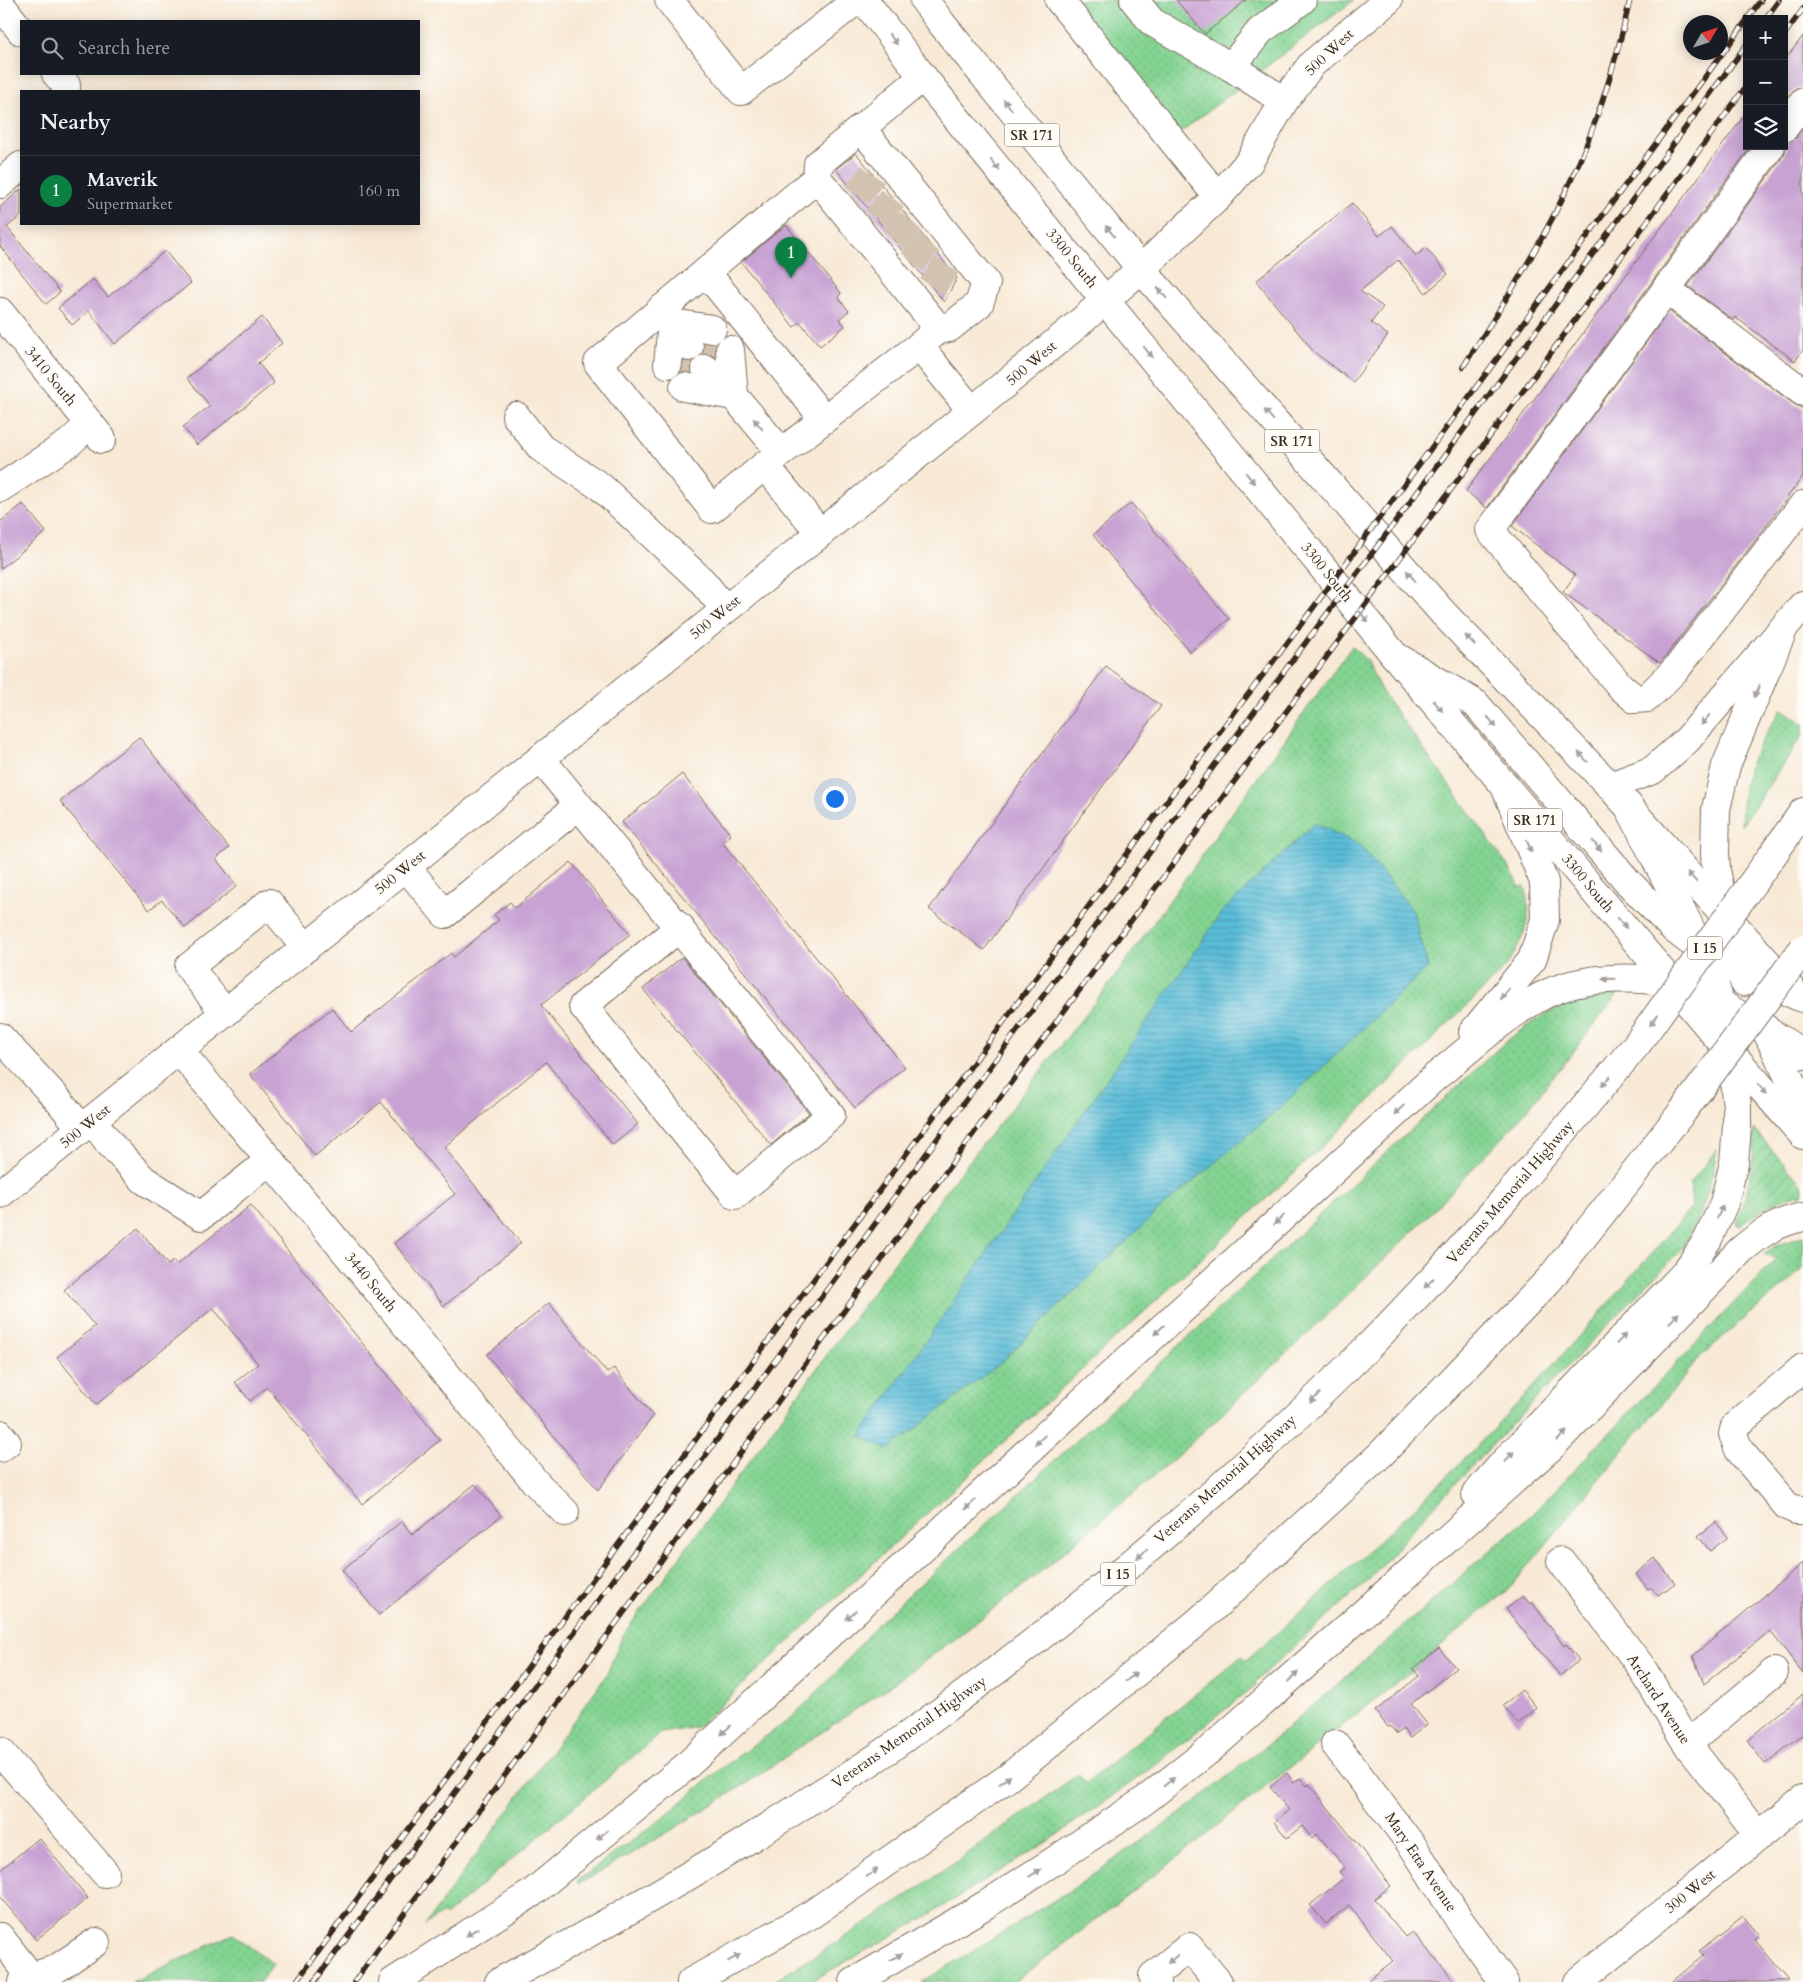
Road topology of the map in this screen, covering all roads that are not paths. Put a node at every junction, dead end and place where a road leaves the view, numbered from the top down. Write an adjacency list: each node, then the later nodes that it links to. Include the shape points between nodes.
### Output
1 (669, 0): 2 (main road, via 742,91)
2 (857, 0)
3 (864, 0): 13 (main road, 3300 South / SR 171, one-way to 13)
4 (924, 0): 28 (main road, SR 171, one-way to 4)
5 (1059, 0): 24 (main road)
6 (1134, 0): 11 (main road, via 1152,22)
7 (1302, 0): 11 (main road, via 1260,31)
8 (1388, 0): 15 (main road, 500 West, via 1312,64)
9 (0, 4): 10 (main road)
10 (20, 29)
11 (1231, 67): 15 (main road)
12 (57, 75): 14 (main road, via 66,85)
13 (923, 77): 18 (main road); 32 (main road, 3300 South / SR 171, one-way to 32)
14 (66, 90)
15 (1284, 101): 24 (main road, 500 West, via 1249,162)
16 (1803, 102): 17 (main road)
17 (1788, 123)
18 (861, 128): 21 (main road, via 818,164); 23 (main road)
19 (1767, 150): 31 (main road)
20 (20, 167): 22 (main road)
21 (817, 178): 23 (main road); 29 (main road)
22 (0, 184)
23 (865, 185): 25 (main road); 25 (main road)
24 (1218, 197): 28 (main road, 500 West)
25 (884, 208): 26 (main road); 26 (main road)
26 (902, 231): 27 (main road); 27 (main road)
27 (920, 253): 30 (main road); 30 (main road)
28 (1141, 269): 32 (main road, 500 West); 51 (main road, SR 171, one-way to 28, via 1443,613)
29 (706, 272): 34 (main road); 40 (main road)
30 (939, 276): 35 (main road); 35 (main road, via 986,283 979,304 949,328)
31 (1666, 289): 36 (main road); 43 (main road, via 1490,530 1635,700 1647,698 1677,668)
32 (1106, 300): 38 (main road, 500 West); 48 (main road, 3300 South / SR 171, one-way to 48)
33 (0, 312): 42 (main road, 3410 South, via 96,431 69,443)
34 (667, 316): 34 (main road, via 689,347); 41 (main road, via 598,363 712,509)
35 (929, 337): 38 (main road); 40 (main road)
36 (1803, 392)
37 (734, 396): 37 (main road, via 706,369); 41 (main road, one-way to 37)
38 (972, 411): 44 (main road, 500 West)
39 (516, 416): 46 (main road, via 541,448 601,486 704,582)
40 (824, 419): 41 (main road)
41 (773, 459): 44 (main road)
42 (0, 488)
43 (1803, 505)
44 (820, 533): 46 (main road, 500 West)
45 (1803, 605): 47 (main road)
46 (725, 609): 49 (main road, 500 West)
47 (1783, 630): 51 (main road, one-way to 51, via 1687,740); 55 (main road, one-way to 55, via 1719,790 1715,853)
48 (1395, 656): 50 (main road, 3300 South / SR 171, one-way to 50); 59 (main road, one-way to 59, via 1476,704 1646,902 1674,930)
49 (541, 759): 52 (main road); 54 (main road, 500 West)
50 (1504, 784): 61 (main road, 3300 South / SR 171, one-way to 61); 70 (main road, one-way to 70, via 1544,882 1545,920 1532,960)
51 (1619, 796): 55 (main road, SR 171, one-way to 51); 59 (main road)
52 (578, 806): 54 (main road, via 444,914); 56 (main road)
53 (1803, 812): 95 (main road, Veterans Memorial Highway / I 15, one-way to 95, bridge, via 1637,1044 1542,1158 1370,1344 1265,1445 1136,1559 894,1746 765,1830 623,1915)
54 (406, 867): 57 (main road, 500 West)
55 (1725, 913): 60 (main road); 62 (main road, SR 171)
56 (680, 927): 56 (main road, via 832,1115 736,1195 583,1006)
57 (306, 948): 64 (main road, 500 West); 64 (main road, via 269,903 196,961 189,967)
58 (1803, 949): 96 (main road, one-way to 58, bridge, via 812,1914 1009,1777 1200,1620 1380,1455 1549,1280 1683,1111)
59 (1701, 950): 60 (main road); 63 (main road)
60 (1740, 973): 62 (main road); 65 (main road)
61 (1675, 985): 63 (main road); 68 (main road, 3300 South / SR 171); 70 (main road, one-way to 70, via 1622,978 1568,985 1519,1010)
62 (1801, 999)
63 (1721, 1004): 65 (main road); 68 (main road)
64 (226, 1013): 67 (main road, 500 West)
65 (1765, 1029): 69 (main road); 71 (main road)
66 (0, 1037): 72 (main road, via 60,1102)
67 (179, 1050): 72 (main road, 500 West); 74 (main road, 3440 South)
68 (1730, 1052): 73 (main road, 3300 South / SR 171, one-way to 73); 83 (main road, one-way to 68, via 1506,1460 1684,1273 1708,1239 1724,1204 1734,1163 1737,1106)
69 (1803, 1055)
70 (1435, 1077): 94 (main road, one-way to 94, via 684,1768 532,1893)
71 (1803, 1107)
72 (86, 1124): 74 (main road, via 144,1180 201,1216); 75 (main road, 500 West)
73 (1803, 1135)
74 (270, 1160): 81 (main road, 3440 South, via 537,1484)
75 (0, 1194)
76 (1803, 1217): 83 (main road, one-way to 76, via 1552,1446 1741,1250 1767,1229)
77 (1803, 1368): 80 (main road, via 1735,1426 1733,1434 1739,1450 1787,1506)
78 (0, 1434): 79 (main road, via 7,1442)
79 (0, 1448)
80 (1803, 1510)
81 (565, 1512)
82 (1561, 1561): 86 (main road, Archard Avenue, via 1640,1666)
83 (1408, 1573): 97 (main road, one-way to 83, via 987,1904 1144,1801 1208,1751)
84 (1774, 1672): 86 (main road)
85 (1335, 1744): 100 (main road, Mary Etta Avenue, via 1414,1848 1460,1921)
86 (1687, 1744): 89 (main road, Archard Avenue)
87 (0, 1751): 90 (main road)
88 (1803, 1800): 89 (main road, 300 West)
89 (1759, 1836): 101 (main road, 300 West)
90 (105, 1874)
91 (0, 1937): 93 (main road)
92 (96, 1942): 93 (main road, via 56,1969)
93 (27, 1979)
94 (393, 1982)
95 (499, 1982)
96 (691, 1982)
97 (854, 1982)
98 (1158, 1982): 99 (main road, one-way to 98, via 1189,1946 1153,1976)
99 (1218, 1982)
100 (1504, 1982)
101 (1578, 1982)

